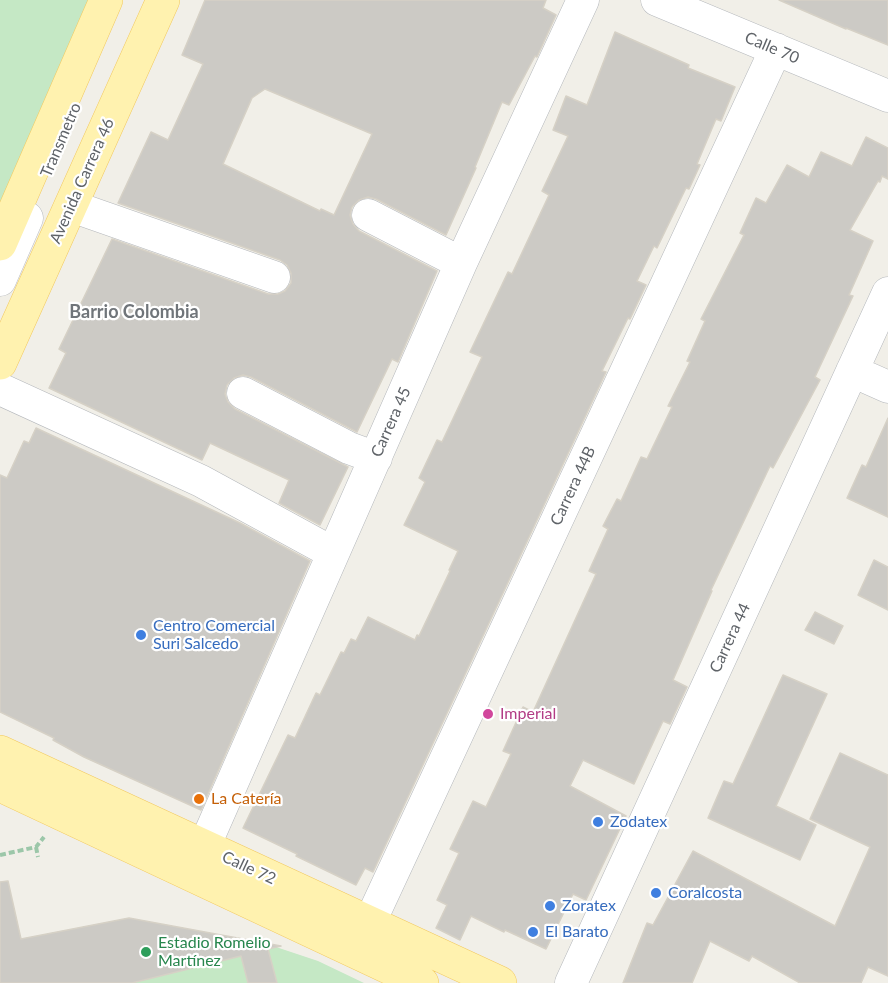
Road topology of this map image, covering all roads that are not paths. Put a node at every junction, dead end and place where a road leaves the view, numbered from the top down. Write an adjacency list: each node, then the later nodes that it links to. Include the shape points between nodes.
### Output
1 (106, 0): 11 (main road)
2 (121, 0): 14 (street, Transmetro)
3 (146, 0): 16 (street, Transmetro)
4 (163, 0): 9 (main road, Avenida Carrera 46)
5 (583, 0): 12 (street, Carrera 45)
6 (657, 0): 7 (street, Calle 70)
7 (776, 49): 8 (street, Calle 70); 27 (street, Carrera 44B)
8 (888, 96)
9 (71, 206): 13 (street); 17 (main road, Avenida Carrera 46)
10 (368, 215): 12 (street)
11 (0, 244)
12 (461, 263): 22 (street, Carrera 45)
13 (274, 277)
14 (0, 280)
15 (888, 293): 18 (street, Carrera 44)
16 (0, 330)
17 (0, 363)
18 (852, 371): 19 (street); 30 (street, Carrera 44)
19 (888, 387)
20 (0, 389): 23 (street, via 201,481)
21 (243, 393): 22 (street)
22 (376, 458): 23 (street, Carrera 45)
23 (333, 553): 26 (street, Carrera 45)
24 (0, 752): 26 (main road, Calle 72)
25 (0, 785): 28 (main road, Calle 72)
26 (204, 847): 27 (main road, Calle 72)
27 (369, 924): 29 (main road, Calle 72)
28 (422, 983)
29 (500, 983)
30 (571, 983)

